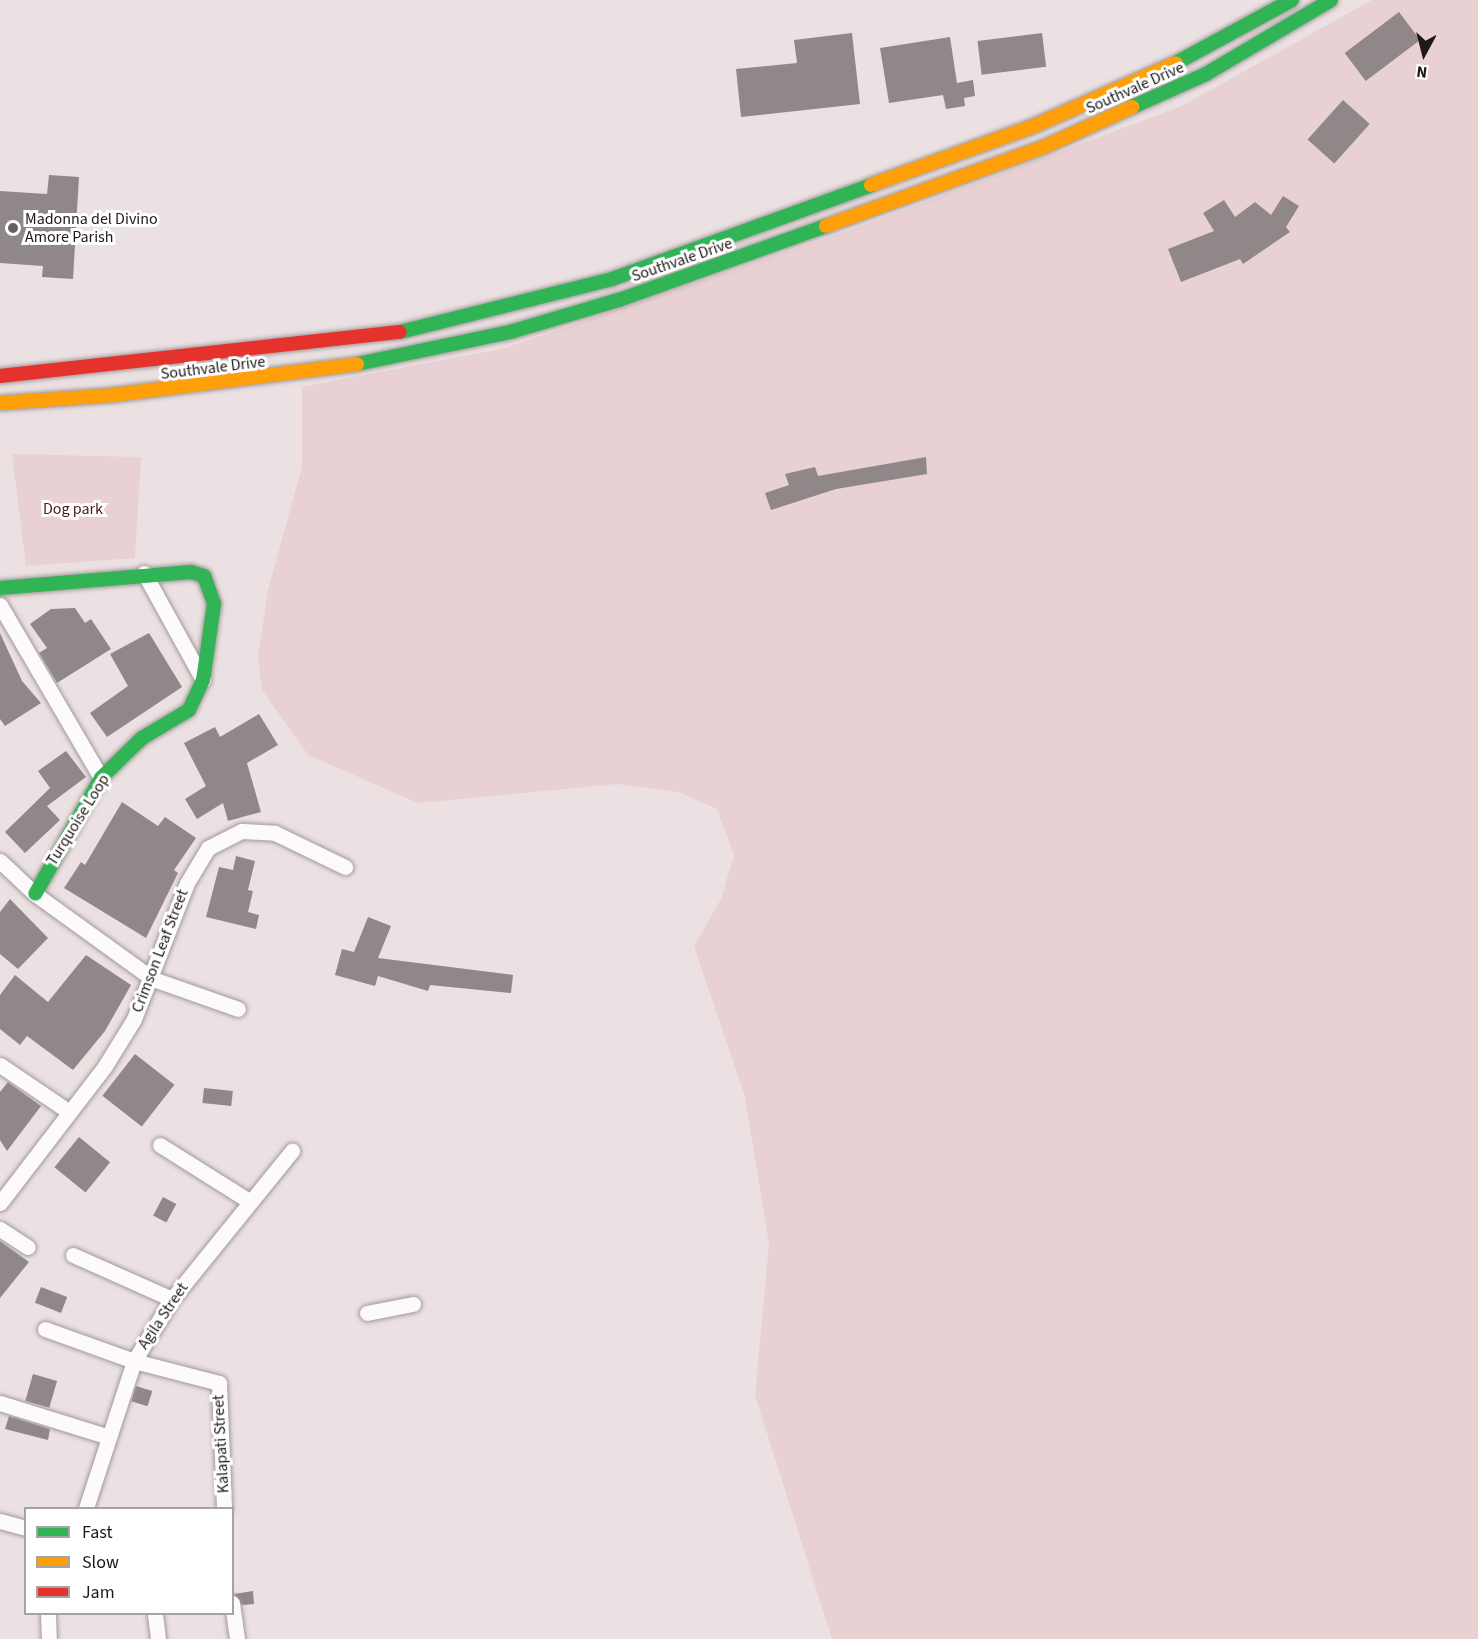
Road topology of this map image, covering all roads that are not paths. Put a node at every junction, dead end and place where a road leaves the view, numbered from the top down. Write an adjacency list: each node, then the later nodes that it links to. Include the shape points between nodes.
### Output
1 (1292, 0): 3 (street, Southvale Drive, via 1186,59 1034,126 612,279 418,329 335,343)
2 (1331, 0): 4 (street, Southvale Drive, via 1206,74 1044,147 619,300 499,335 338,368 113,395)
3 (0, 376)
4 (0, 403)
5 (144, 573): 6 (street, Turquoise Loop); 8 (street); 8 (street, Turquoise Loop, via 191,572 204,576 211,587 214,618)
6 (0, 588)
7 (0, 604): 9 (street)
8 (203, 680): 9 (street, Turquoise Loop, via 189,710 142,738)
9 (101, 778): 12 (street, Turquoise Loop)
10 (0, 861): 12 (street)
11 (345, 867): 13 (street, Crimson Leaf Street, via 275,833 242,831 208,848 187,883)
12 (34, 894): 13 (street)
13 (153, 979): 14 (street); 16 (street, Crimson Leaf Street, via 105,1066)
14 (238, 1009)
15 (0, 1065): 16 (street)
16 (68, 1111): 20 (street, Crimson Leaf Street)
17 (160, 1145): 19 (street)
18 (292, 1151): 19 (street, Agila Street)
19 (249, 1201): 24 (street, Agila Street)
20 (0, 1203)
21 (0, 1230): 22 (street)
22 (28, 1247)
23 (73, 1255): 24 (street)
24 (172, 1299): 28 (street, Agila Street)
25 (413, 1304): 26 (street)
26 (367, 1313)
27 (45, 1329): 28 (street, Kalapati Street)
28 (134, 1361): 30 (street, Agila Street); 32 (street, Kalapati Street, via 219,1383)
29 (0, 1403): 30 (street)
30 (106, 1436): 31 (street, Agila Street)
31 (87, 1507)
32 (224, 1507)
33 (0, 1521): 34 (street)
34 (24, 1527)
35 (48, 1615): 38 (street)
36 (155, 1615): 39 (street)
37 (234, 1615): 40 (street)
38 (49, 1639)
39 (158, 1639)
40 (237, 1639)

